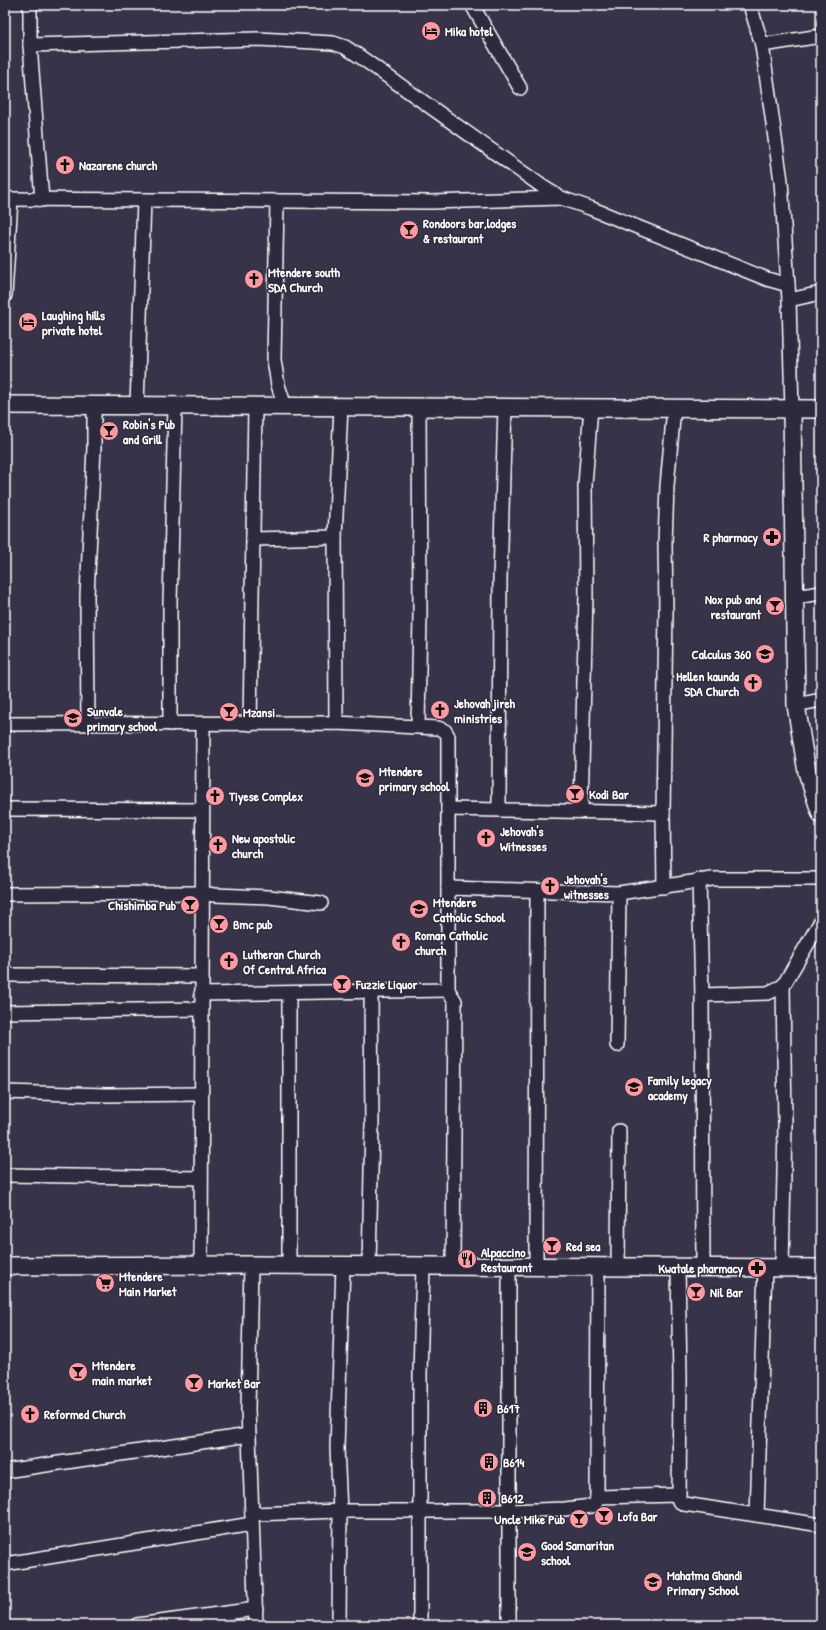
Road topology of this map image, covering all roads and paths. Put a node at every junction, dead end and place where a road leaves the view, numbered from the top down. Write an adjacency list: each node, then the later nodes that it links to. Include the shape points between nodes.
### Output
1 (30, 5): 5 (street)
2 (472, 5): 7 (street)
3 (750, 5): 6 (street)
4 (821, 36): 6 (street)
5 (30, 45): 8 (street, via 258,38 333,43 359,56); 10 (street)
6 (762, 45): 13 (street, via 781,181)
7 (520, 88)
8 (561, 198): 12 (street, via 431,202); 13 (street)
9 (8, 199): 10 (street); 15 (street)
10 (42, 200): 11 (street)
11 (144, 200): 12 (street); 19 (street)
12 (277, 201): 23 (street, via 274,360)
13 (788, 284): 16 (street)
14 (821, 294): 16 (street)
15 (5, 295)
16 (789, 300): 29 (street)
17 (5, 405): 18 (main road)
18 (94, 405): 19 (main road); 37 (street, via 87,596)
19 (137, 406): 20 (main road)
20 (175, 406): 21 (main road); 38 (street)
21 (255, 406): 23 (main road); 31 (street)
22 (341, 406): 23 (main road); 24 (main road); 30 (street)
23 (285, 407)
24 (419, 407): 25 (main road); 42 (street)
25 (506, 407): 26 (main road); 46 (street, via 500,587)
26 (591, 407): 27 (main road); 48 (street, via 585,485 586,594)
27 (674, 408): 29 (main road); 49 (street, via 665,543)
28 (821, 409): 29 (main road)
29 (792, 410): 33 (main road)
30 (335, 537): 31 (street); 41 (street)
31 (253, 539): 40 (street)
32 (821, 592): 33 (street)
33 (796, 597): 35 (main road)
34 (821, 700): 35 (street)
35 (796, 705): 43 (main road, via 802,748)
36 (5, 724): 37 (street)
37 (88, 724): 38 (street)
38 (170, 724): 39 (street)
39 (203, 724): 40 (street); 47 (street)
40 (250, 724): 41 (street)
41 (336, 724): 42 (street)
42 (418, 726): 45 (street, via 438,728 448,736)
43 (818, 795): 50 (main road)
44 (5, 809): 47 (street)
45 (448, 809): 46 (street); 54 (street)
46 (499, 809): 48 (street)
47 (202, 810): 56 (street)
48 (581, 811): 49 (street)
49 (663, 813): 53 (street)
50 (821, 814)
51 (821, 879): 52 (street)
52 (699, 880): 53 (street); 68 (street)
53 (664, 887): 57 (street)
54 (448, 888): 55 (street); 64 (street)
55 (537, 891): 57 (street); 85 (street)
56 (201, 893): 58 (street); 59 (street); 62 (street)
57 (619, 893): 71 (street)
58 (5, 894)
59 (321, 903)
60 (821, 921): 63 (street)
61 (5, 975): 62 (street)
62 (201, 976): 67 (street)
63 (783, 986): 68 (street, via 768,993); 90 (street, via 785,1125)
64 (448, 990): 65 (street); 86 (street, via 455,1001)
65 (371, 991): 66 (street); 82 (street)
66 (289, 993): 67 (street); 78 (street)
67 (202, 994): 69 (street)
68 (702, 995): 92 (street)
69 (202, 1009): 70 (street); 73 (street)
70 (5, 1012)
71 (617, 1045)
72 (5, 1092): 73 (street)
73 (201, 1094): 76 (street)
74 (619, 1132): 88 (street)
75 (5, 1176): 76 (street)
76 (200, 1178): 80 (street)
77 (251, 1265): 78 (main road); 80 (main road); 94 (street)
78 (289, 1265): 81 (main road)
79 (5, 1266): 80 (main road)
80 (201, 1266)
81 (343, 1266): 82 (main road); 98 (street, via 337,1448)
82 (369, 1266): 83 (main road)
83 (423, 1266): 86 (main road); 99 (street)
84 (509, 1266): 85 (main road); 86 (main road); 100 (street)
85 (536, 1266): 87 (main road)
86 (453, 1267)
87 (598, 1267): 88 (main road); 97 (street)
88 (618, 1267): 91 (main road)
89 (765, 1267): 90 (main road); 92 (main road); 101 (street)
90 (782, 1267): 93 (main road)
91 (678, 1268): 92 (main road); 96 (street)
92 (703, 1268)
93 (821, 1268)
94 (249, 1435): 95 (street); 102 (street)
95 (5, 1471)
96 (678, 1495): 97 (street); 101 (street, via 679,1502 684,1504)
97 (597, 1498): 100 (street, via 596,1503 588,1508)
98 (340, 1511): 99 (street); 102 (street); 108 (street)
99 (420, 1511): 100 (street); 109 (street)
100 (509, 1511): 110 (street)
101 (757, 1515): 103 (street)
102 (252, 1519): 104 (street); 105 (street)
103 (821, 1525)
104 (5, 1564)
105 (256, 1609): 106 (street); 107 (street)
106 (138, 1625)
107 (256, 1625)
108 (339, 1625)
109 (420, 1625)
110 (509, 1625)

